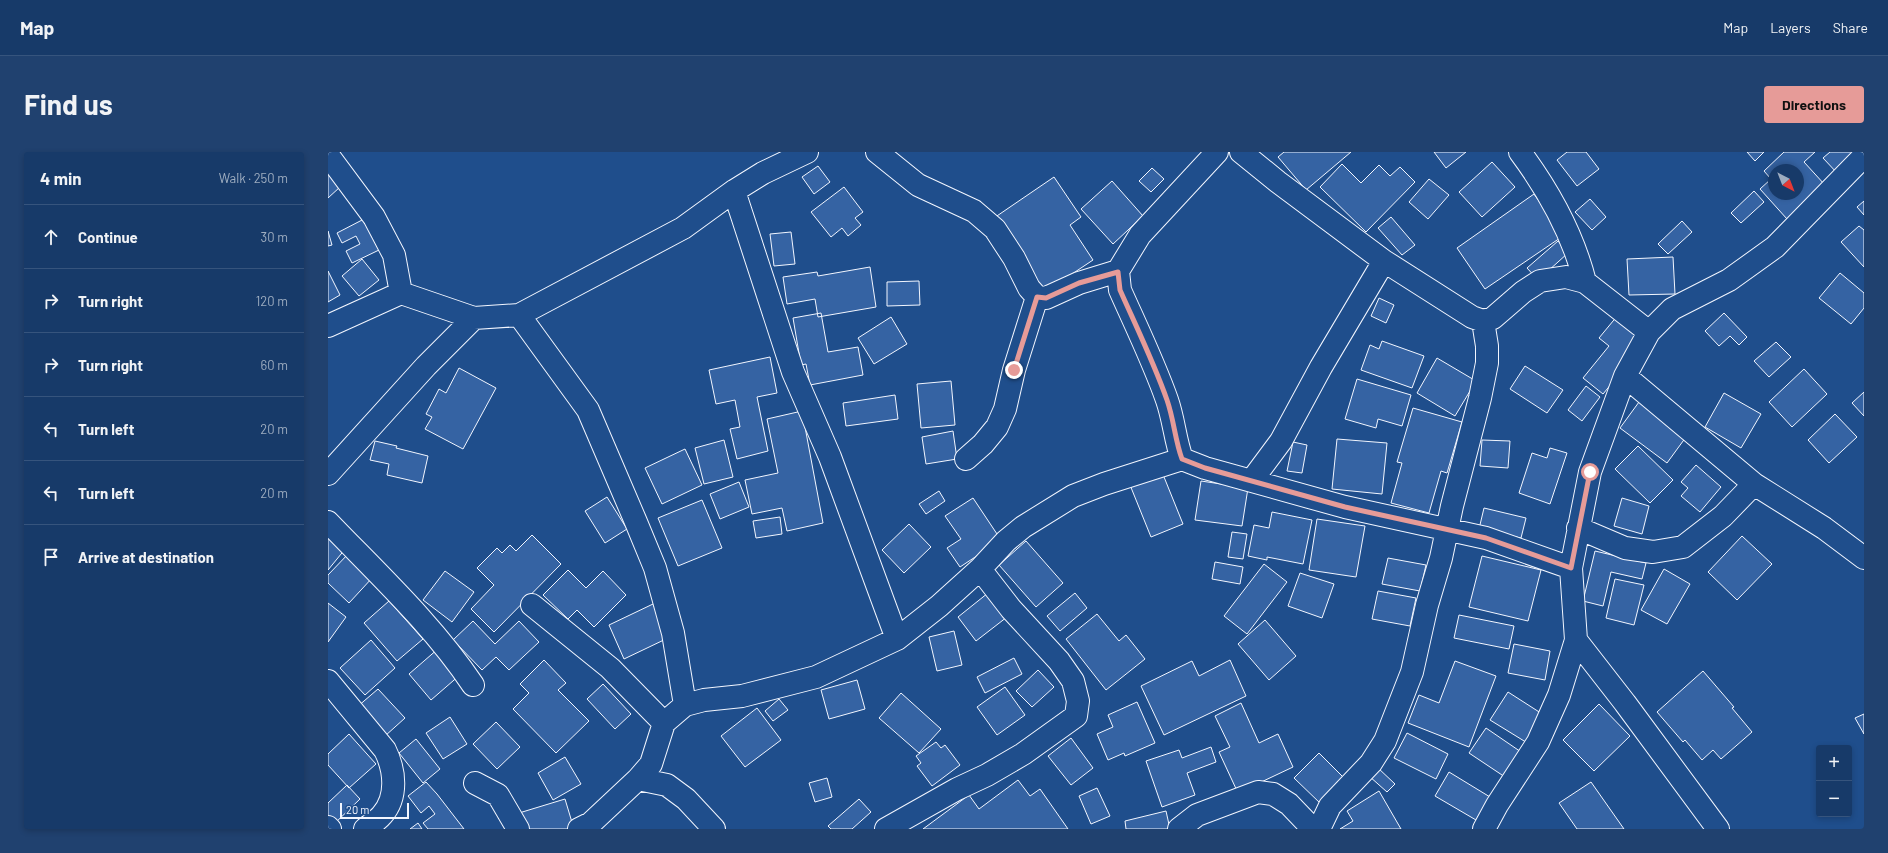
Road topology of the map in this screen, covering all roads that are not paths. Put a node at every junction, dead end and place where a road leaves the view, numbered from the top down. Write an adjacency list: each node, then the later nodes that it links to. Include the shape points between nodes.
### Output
1 (807, 152): 8 (street, via 763,173)
2 (877, 152): 13 (street, via 918,185 974,211 995,229 1029,288)
3 (1217, 152): 10 (street, via 1140,235)
4 (1241, 152): 9 (street)
5 (1520, 152): 11 (street, via 1571,237)
6 (328, 155): 12 (street, via 377,223 394,255)
7 (1864, 156): 18 (street, via 1775,247 1729,280 1672,309)
8 (734, 191): 14 (street, via 683,228); 32 (street, via 792,372 830,457)
9 (1384, 261): 16 (street, via 1472,317); 23 (street, via 1280,441)
10 (1118, 272): 13 (street, via 1079,283 1046,298); 21 (street, via 1120,290 1167,399)
11 (1585, 282): 16 (street, via 1566,277 1540,281 1493,318); 18 (street)
12 (401, 293): 15 (street); 17 (street)
13 (1037, 297): 20 (street, via 1014,370 1005,409 997,427)
14 (519, 315): 15 (street); 36 (street, via 588,410 636,522 655,568 673,634)
15 (474, 318): 22 (street, via 426,366)
16 (1483, 321): 27 (street, via 1487,363)
17 (328, 326)
18 (1649, 332): 19 (street)
19 (1625, 376): 24 (street); 26 (street, via 1590,472)
20 (966, 459)
21 (1182, 459): 23 (street, via 1205,468); 30 (street, via 1073,496 1023,527 1006,541)
22 (328, 474)
23 (1252, 480): 27 (street, via 1345,507)
24 (1754, 484): 26 (street, via 1723,516 1684,547 1653,552 1625,548); 28 (street, via 1824,528)
25 (328, 522): 35 (street, via 421,619)
26 (1578, 528): 29 (street)
27 (1448, 530): 29 (street, via 1486,538); 47 (street, via 1412,672 1388,735 1371,763 1330,806)
28 (1864, 558)
29 (1571, 568): 33 (street)
30 (980, 570): 32 (street); 44 (street, via 1073,681 1078,701 1076,716 1023,754)
31 (532, 606): 37 (street, via 610,668)
32 (897, 639): 36 (street, via 816,677 742,696)
33 (1576, 640): 48 (street, via 1559,695 1538,742); 49 (street)
34 (328, 681): 40 (street, via 385,750 391,761 392,798 382,815)
35 (473, 685)
36 (685, 705): 37 (street)
37 (664, 723): 38 (street, via 651,764)
38 (638, 779): 42 (street, via 591,823); 43 (street, via 667,785 686,799)
39 (475, 783): 41 (street, via 498,795)
40 (365, 829)
41 (518, 829)
42 (579, 829)
43 (714, 829)
44 (886, 829)
45 (1179, 829): 46 (street, via 1197,814 1258,792 1273,794 1289,804)
46 (1313, 829)
47 (1319, 829)
48 (1484, 829)
49 (1718, 829)

